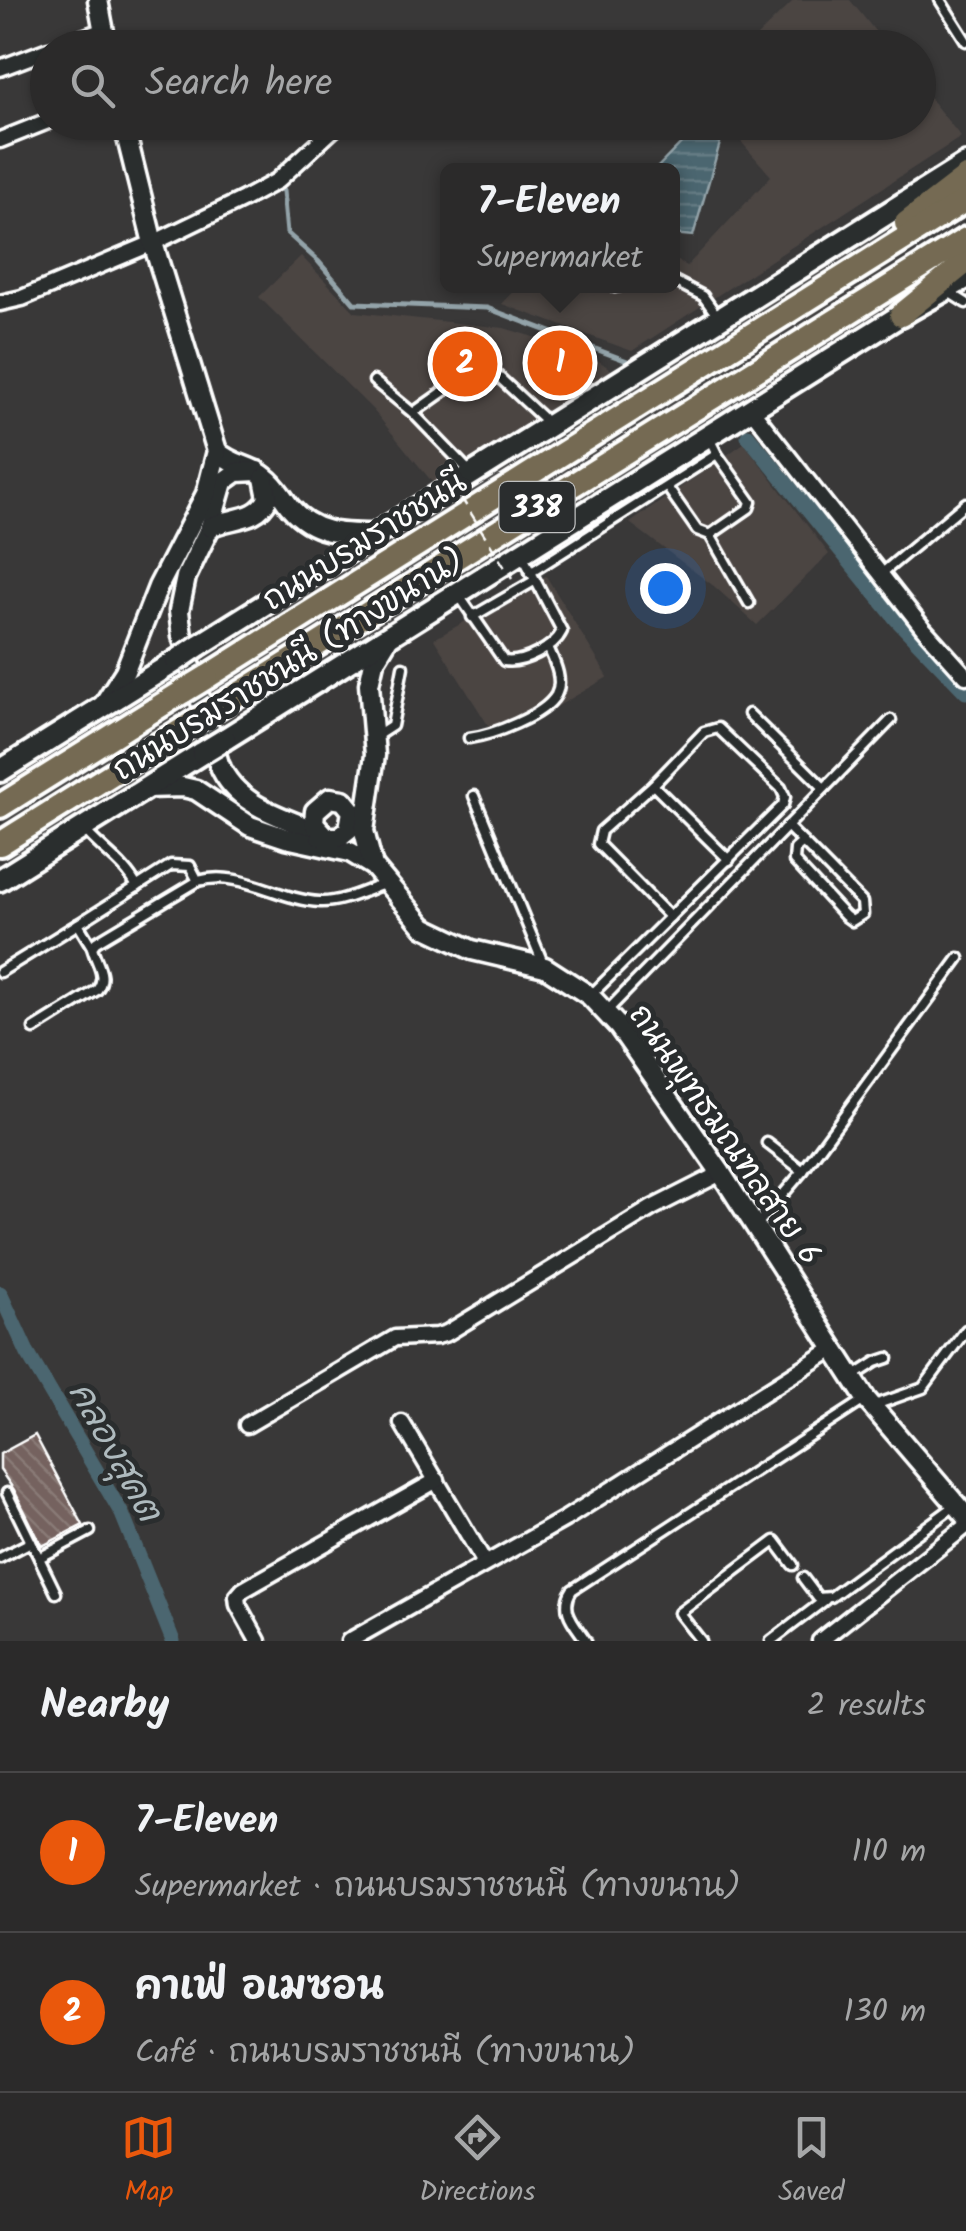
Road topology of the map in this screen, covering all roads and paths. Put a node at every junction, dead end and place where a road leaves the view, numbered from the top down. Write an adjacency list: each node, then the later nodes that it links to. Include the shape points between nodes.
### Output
1 (98, 0): 3 (street)
2 (940, 0): 4 (lane)
3 (104, 30)
4 (966, 41)
5 (30, 57): 6 (street)
6 (0, 68)
7 (30, 128): 8 (street)
8 (0, 140)
9 (127, 140): 15 (street)
10 (322, 140): 15 (street, via 277,181)
11 (966, 164): 24 (main road, ถนนบรมราชชนนี (ทางขนาน) / 338)
12 (966, 177): 22 (highway)
13 (966, 200): 22 (highway, ถนนบรมราชชนนี / 338)
14 (966, 238): 69 (highway, ถนนบรมราชชนนี / 338, bridge)
15 (152, 243): 21 (street); 30 (street)
16 (966, 262): 23 (highway)
17 (966, 278): 19 (main road, ถนนบรมราชชนนี (ทางขนาน) / 338)
18 (680, 284): 24 (lane, via 702,296)
19 (946, 290): 20 (lane); 23 (main road, ถนนบรมราชชนนี (ทางขนาน) / 338)
20 (966, 302)
21 (0, 303)
22 (792, 310): 62 (highway, ถนนบรมราชชนนี / 338, bridge)
23 (901, 315): 26 (main road, ถนนบรมราชชนนี (ทางขนาน) / 338)
24 (719, 319): 28 (main road, ถนนบรมราชชนนี (ทางขนาน) / 338)
25 (374, 380): 27 (lane)
26 (751, 408): 29 (main road, ถนนบรมราชชนนี (ทางขนาน) / 338); 41 (street)
27 (413, 413): 28 (lane, via 484,362); 33 (lane)
28 (551, 425): 33 (main road, ถนนบรมราชชนนี (ทางขนาน) / 338)
29 (712, 445): 34 (lane); 39 (lane, via 751,502); 40 (main road, ถนนบรมราชชนนี (ทางขนาน) / 338)
30 (218, 451): 32 (street); 35 (street)
31 (442, 467): 43 (path, bridge)
32 (254, 471): 35 (street, via 222,473); 37 (street, via 222,482); 37 (street, via 268,498 262,509); 38 (street, via 310,526)
33 (472, 474): 38 (main road, ถนนบรมราชชนนี (ทางขนาน) / 338)
34 (667, 487): 39 (lane, via 697,530); 42 (lane)
35 (206, 494): 51 (street)
36 (966, 504): 41 (lane)
37 (210, 527): 66 (street, via 186,576 179,611 219,764 246,800)
38 (377, 534): 51 (main road, ถนนบรมราชชนนี (ทางขนาน) / 338, bridge)
39 (710, 535): 45 (lane)
40 (521, 553): 42 (lane); 44 (main road, ถนนบรมราชชนนี (ทางขนาน) / 338)
41 (881, 574): 50 (street)
42 (532, 577): 46 (lane); 48 (lane, via 562,631)
43 (512, 579)
44 (458, 593): 46 (lane); 47 (main road, ถนนบรมราชชนนี (ทางขนาน) / 338)
45 (749, 603)
46 (472, 617): 48 (lane, via 504,661)
47 (392, 634): 54 (street, via 371,672); 58 (main road, ถนนบรมราชชนนี (ทางขนาน) / 338, bridge)
48 (548, 647): 55 (lane, via 556,694 498,733)
49 (403, 667): 54 (lane, via 392,726)
50 (966, 676)
51 (102, 707): 56 (main road, ถนนบรมราชชนนี (ทางขนาน) / 338)
52 (749, 714): 59 (lane)
53 (891, 720): 59 (lane)
54 (375, 737): 60 (street)
55 (469, 738)
56 (0, 771)
57 (652, 785): 71 (lane); 71 (lane, via 718,728 781,788 783,804); 77 (lane, via 597,838)
58 (146, 788): 65 (main road, ถนนบรมราชชนนี (ทางขนาน) / 338); 67 (street, ถนนพุทธมณฑลสาย 6, via 196,790 250,826)
59 (824, 788): 64 (lane)
60 (368, 796): 63 (street); 72 (street, via 364,831)
61 (474, 796): 81 (lane)
62 (0, 806)
63 (353, 817): 66 (street, via 344,834); 66 (street, via 343,800 323,800 314,817)
64 (787, 826): 68 (lane); 84 (lane)
65 (83, 828): 73 (main road, ถนนบรมราชชนนี (ทางขนาน) / 338); 76 (lane)
66 (324, 835): 67 (street); 70 (street)
67 (286, 838): 70 (street, ถนนพุทธมณฑลสาย 6)
68 (803, 842): 68 (lane, via 862,902 858,920 846,916 794,860)
69 (0, 844)
70 (350, 852): 72 (street, ถนนพุทธมณฑลสาย 6)
71 (729, 860): 77 (lane)
72 (373, 866): 75 (street, ถนนพุทธมณฑลสาย 6)
73 (0, 880)
74 (198, 881): 75 (lane, via 229,878 322,902); 76 (lane, via 181,863); 79 (lane)
75 (387, 883): 81 (street, ถนนพุทธมณฑลสาย 6, via 424,927 446,940)
76 (137, 886): 78 (lane)
77 (670, 917): 83 (lane)
78 (78, 924): 79 (lane); 82 (lane)
79 (92, 947): 85 (lane, via 102,983)
80 (959, 958): 87 (lane)
81 (545, 967): 83 (street, ถนนพุทธมณฑลสาย 6)
82 (0, 972)
83 (590, 996): 84 (street, ถนนพุทธมณฑลสาย 6)
84 (606, 1012): 88 (street, ถนนพุทธมณฑลสาย 6)
85 (34, 1029)
86 (766, 1143): 87 (lane)
87 (803, 1170): 89 (lane)
88 (721, 1172): 89 (street, ถนนพุทธมณฑลสาย 6); 96 (street, via 447,1333 395,1338)
89 (756, 1226): 91 (street, ถนนพุทธมณฑลสาย 6)
90 (966, 1330): 94 (lane, via 923,1388)
91 (834, 1349): 93 (street, ถนนพุทธมณฑลสาย 6); 104 (street, via 566,1519)
92 (888, 1358): 93 (lane)
93 (851, 1378): 94 (street, ถนนพุทธมณฑลสาย 6)
94 (869, 1402): 99 (street, ถนนพุทธมณฑลสาย 6); 111 (lane, via 572,1590 568,1613)
95 (402, 1423): 97 (street)
96 (247, 1425)
97 (437, 1480): 104 (street); 109 (street, via 243,1590 238,1605)
98 (7, 1493): 101 (lane)
99 (964, 1514): 108 (lane); 114 (street)
100 (90, 1530): 103 (lane)
101 (32, 1542): 102 (lane); 103 (lane)
102 (0, 1558)
103 (39, 1558): 107 (lane)
104 (484, 1562): 110 (street)
105 (794, 1564): 112 (lane, via 775,1540 679,1613)
106 (804, 1578): 108 (lane)
107 (56, 1593)
108 (825, 1600): 113 (lane)
109 (258, 1641)
110 (349, 1641)
111 (586, 1641)
112 (701, 1641)
113 (771, 1641)
114 (820, 1641)

